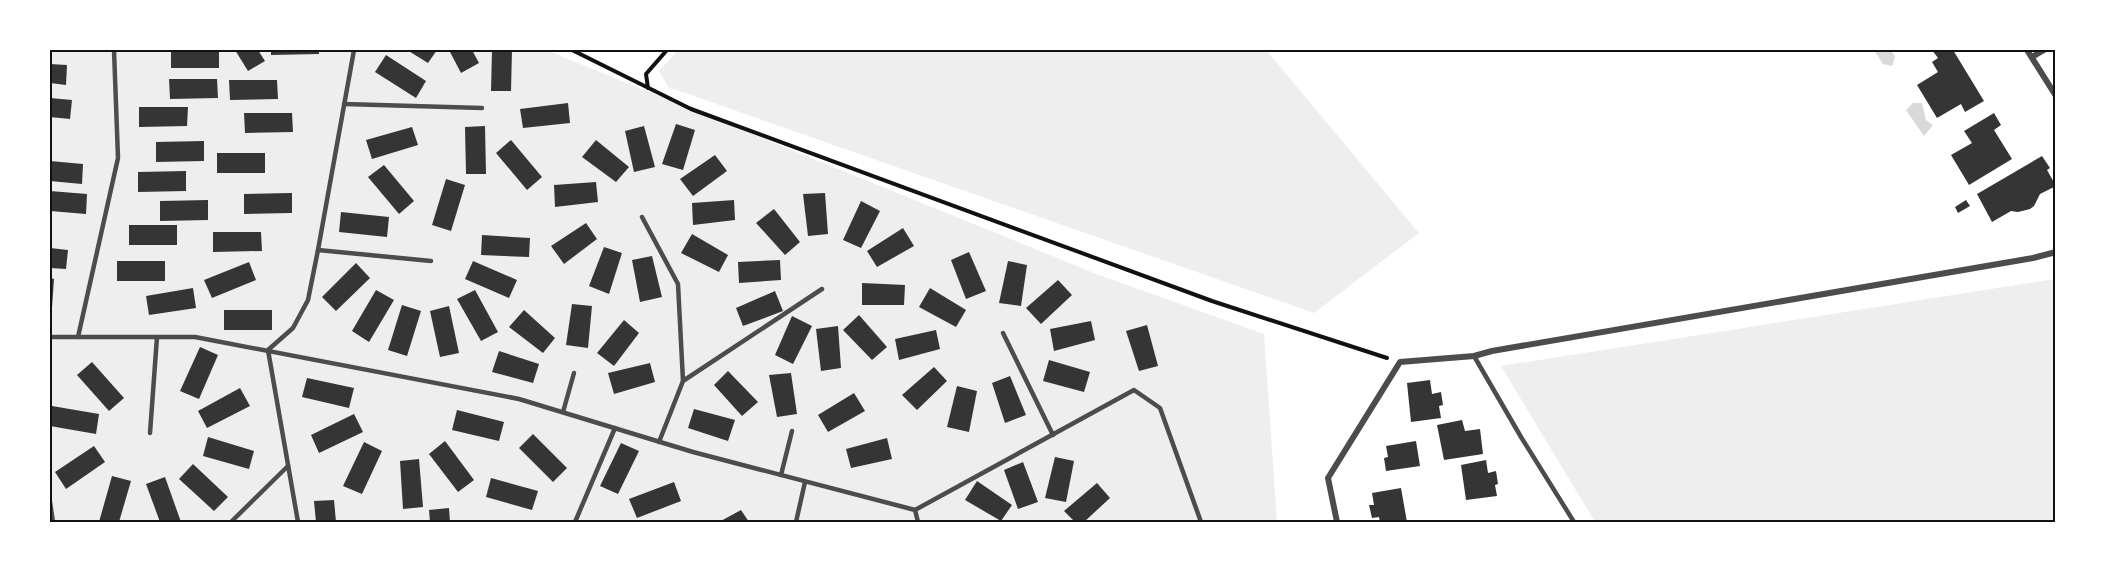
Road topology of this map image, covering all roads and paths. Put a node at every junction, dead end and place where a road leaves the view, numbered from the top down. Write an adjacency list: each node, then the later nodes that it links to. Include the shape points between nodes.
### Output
1 (114, 50): 19 (lane, via 118,158)
2 (354, 50): 10 (lane)
3 (572, 50): 8 (path)
4 (667, 50): 8 (path, via 646,74)
5 (2028, 50): 7 (street)
6 (2044, 50): 7 (street)
7 (2032, 57): 9 (street)
8 (648, 88): 23 (path, via 691,109 1202,297)
9 (2055, 96)
10 (344, 104): 11 (lane); 13 (lane)
11 (482, 108)
12 (642, 217): 25 (lane, via 678,284)
13 (318, 250): 15 (lane); 21 (lane, via 308,300 293,328)
14 (2055, 252): 22 (street)
15 (431, 261)
16 (822, 289): 25 (lane)
17 (1003, 333): 30 (lane)
18 (50, 337): 19 (lane)
19 (78, 337): 20 (lane)
20 (157, 337): 21 (lane, via 195,337); 29 (lane)
21 (268, 350): 26 (lane, via 519,399); 32 (lane)
22 (1474, 356): 23 (street); 45 (lane)
23 (1400, 362): 44 (street, via 1328,478)
24 (574, 372): 26 (lane)
25 (683, 381): 31 (lane)
26 (562, 412): 27 (lane)
27 (615, 428): 31 (lane); 40 (lane)
28 (792, 431): 33 (lane)
29 (150, 433)
30 (1053, 435): 36 (lane); 43 (lane, via 1134,390 1160,408)
31 (659, 442): 33 (lane)
32 (288, 466): 38 (lane); 39 (lane)
33 (781, 475): 34 (lane)
34 (806, 482): 36 (lane); 41 (lane)
35 (50, 502): 37 (lane)
36 (915, 510): 42 (lane)
37 (53, 522)
38 (231, 522)
39 (298, 522)
40 (575, 522)
41 (796, 522)
42 (918, 522)
43 (1201, 522)
44 (1337, 522)
45 (1574, 522)

